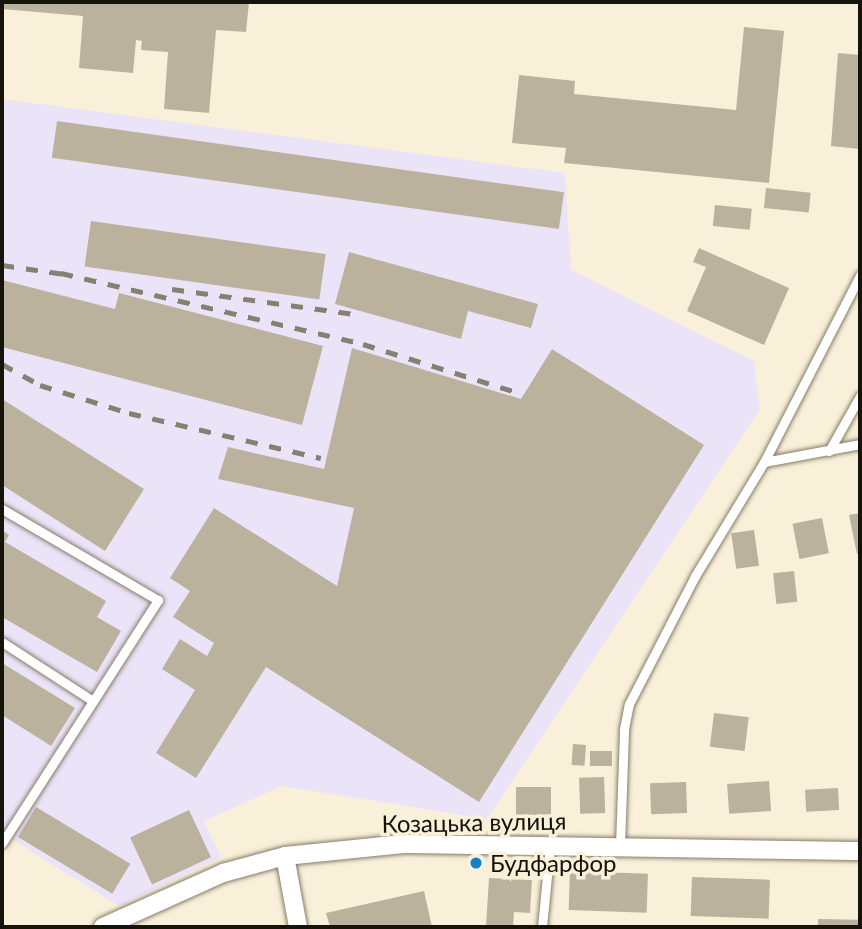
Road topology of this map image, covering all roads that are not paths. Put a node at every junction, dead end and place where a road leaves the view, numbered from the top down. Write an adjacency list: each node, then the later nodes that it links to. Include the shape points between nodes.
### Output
1 (860, 275): 5 (lane)
2 (860, 396): 4 (lane)
3 (860, 444): 4 (lane)
4 (829, 451): 5 (lane)
5 (764, 462): 11 (lane, via 695,576 629,704)
6 (2, 509): 8 (lane, via 158,600)
7 (2, 642): 8 (lane)
8 (93, 701): 9 (lane)
9 (2, 843)
10 (550, 845): 11 (street, Козацька вулиця); 13 (street, Козацька вулиця, via 403,844); 16 (lane)
11 (620, 846): 12 (street, Козацька вулиця)
12 (860, 851)
13 (285, 856): 14 (street, Козацька вулиця, via 223,873); 15 (street)
14 (103, 927)
15 (298, 927)
16 (542, 927)

